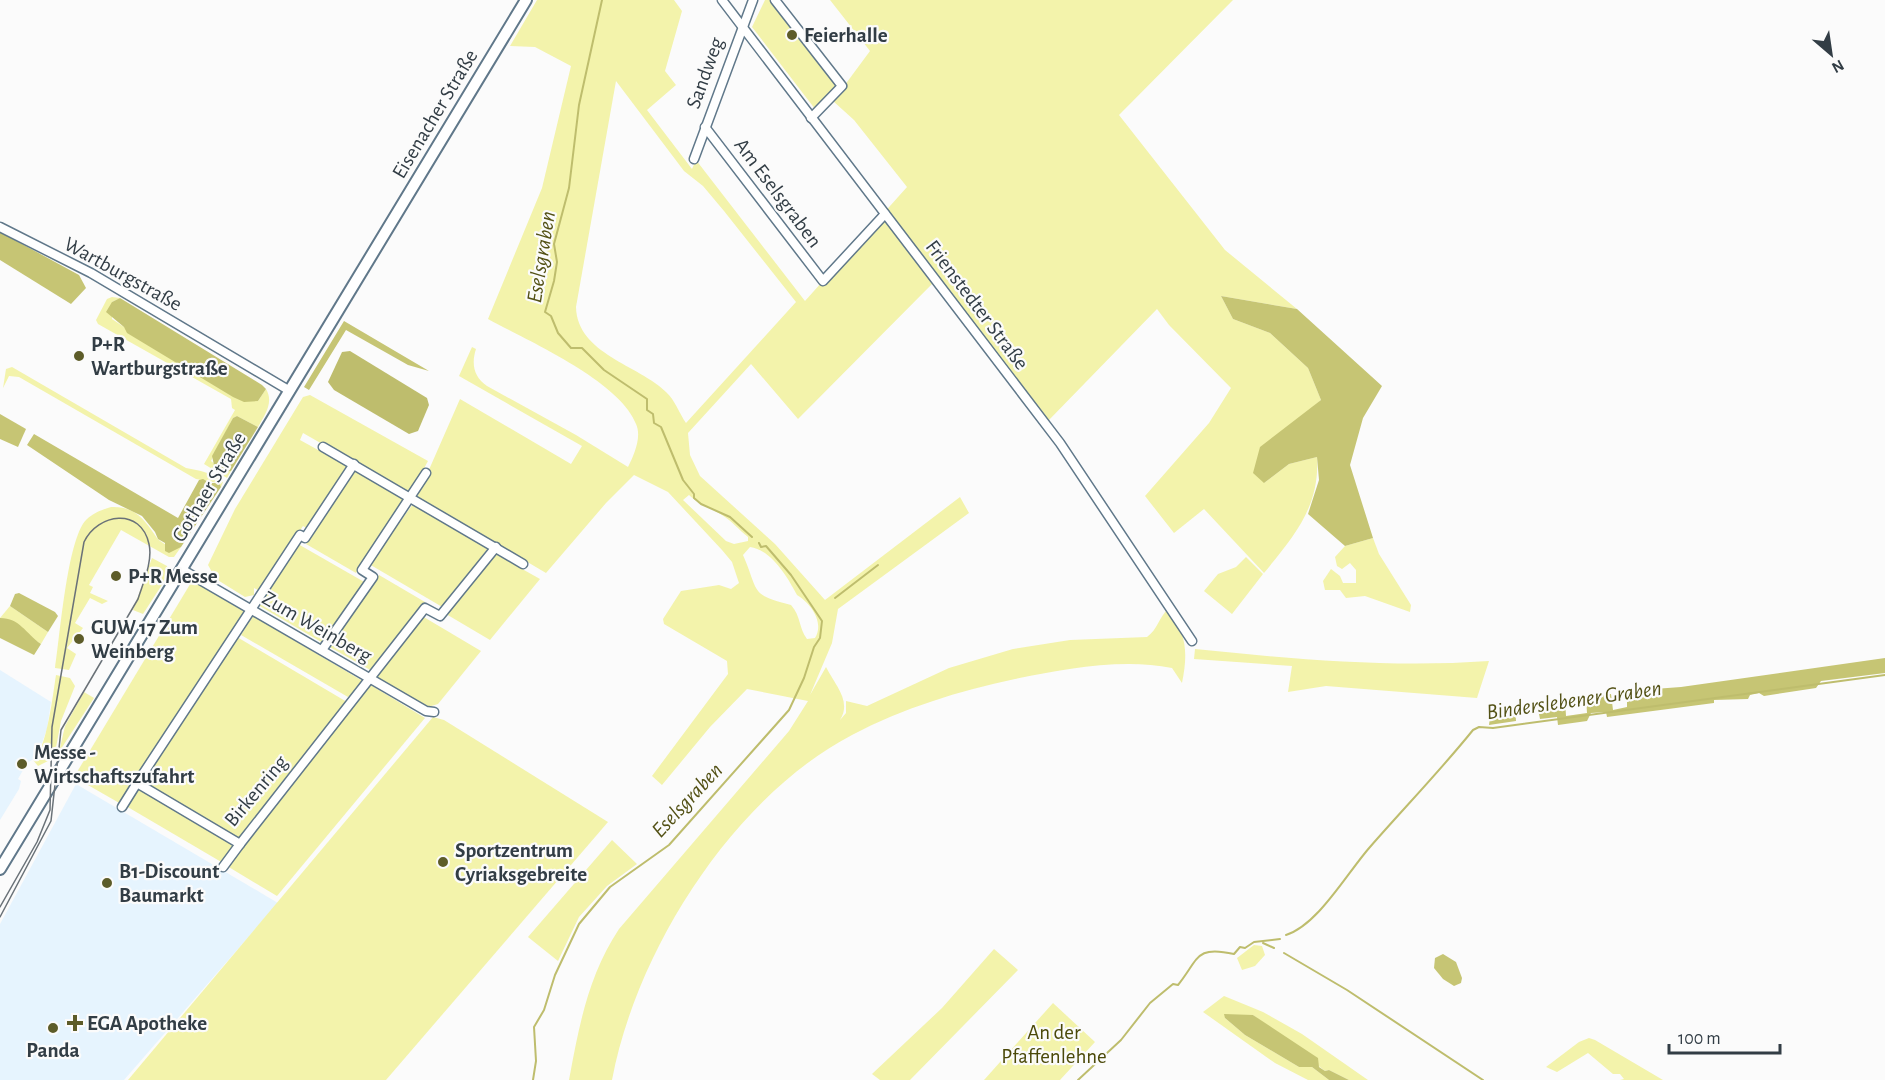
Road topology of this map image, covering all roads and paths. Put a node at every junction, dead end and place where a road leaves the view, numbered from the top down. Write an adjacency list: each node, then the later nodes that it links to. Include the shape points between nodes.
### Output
1 (526, 0): 11 (main road, Eisenacher Straße)
2 (722, 0): 5 (street, Frienstedter Straße)
3 (753, 0): 5 (street, Sandweg)
4 (775, 0): 6 (street, via 842,86)
5 (742, 26): 6 (street, Frienstedter Straße); 7 (street, Sandweg)
6 (812, 118): 9 (street, Frienstedter Straße)
7 (705, 127): 8 (street, Sandweg); 9 (street, Am Eselsgraben, via 823,281)
8 (694, 159)
9 (885, 214): 21 (street, Frienstedter Straße, via 1060,443)
10 (0, 227): 12 (street, Wartburgstraße, via 91,273)
11 (377, 248): 12 (main road, Gothaer Straße)
12 (290, 391): 19 (main road, Gothaer Straße)
13 (323, 447): 14 (street)
14 (354, 464): 16 (street); 20 (street, via 305,538 300,535)
15 (426, 473): 16 (street)
16 (412, 498): 17 (street); 22 (street, via 362,570 373,577)
17 (496, 548): 18 (street); 23 (street, Birkenring, via 440,616 425,608)
18 (523, 564)
19 (183, 570): 20 (street, Zum Weinberg); 29 (main road, Gothaer Straße)
20 (252, 610): 22 (street, Zum Weinberg); 25 (street)
21 (1192, 640)
22 (322, 650): 23 (street, Zum Weinberg)
23 (369, 678): 24 (street, Zum Weinberg); 27 (street, Birkenring)
24 (434, 712)
25 (137, 783): 26 (street); 27 (street, Birkenring)
26 (122, 807)
27 (240, 844): 28 (street)
28 (223, 867)
29 (0, 869)

